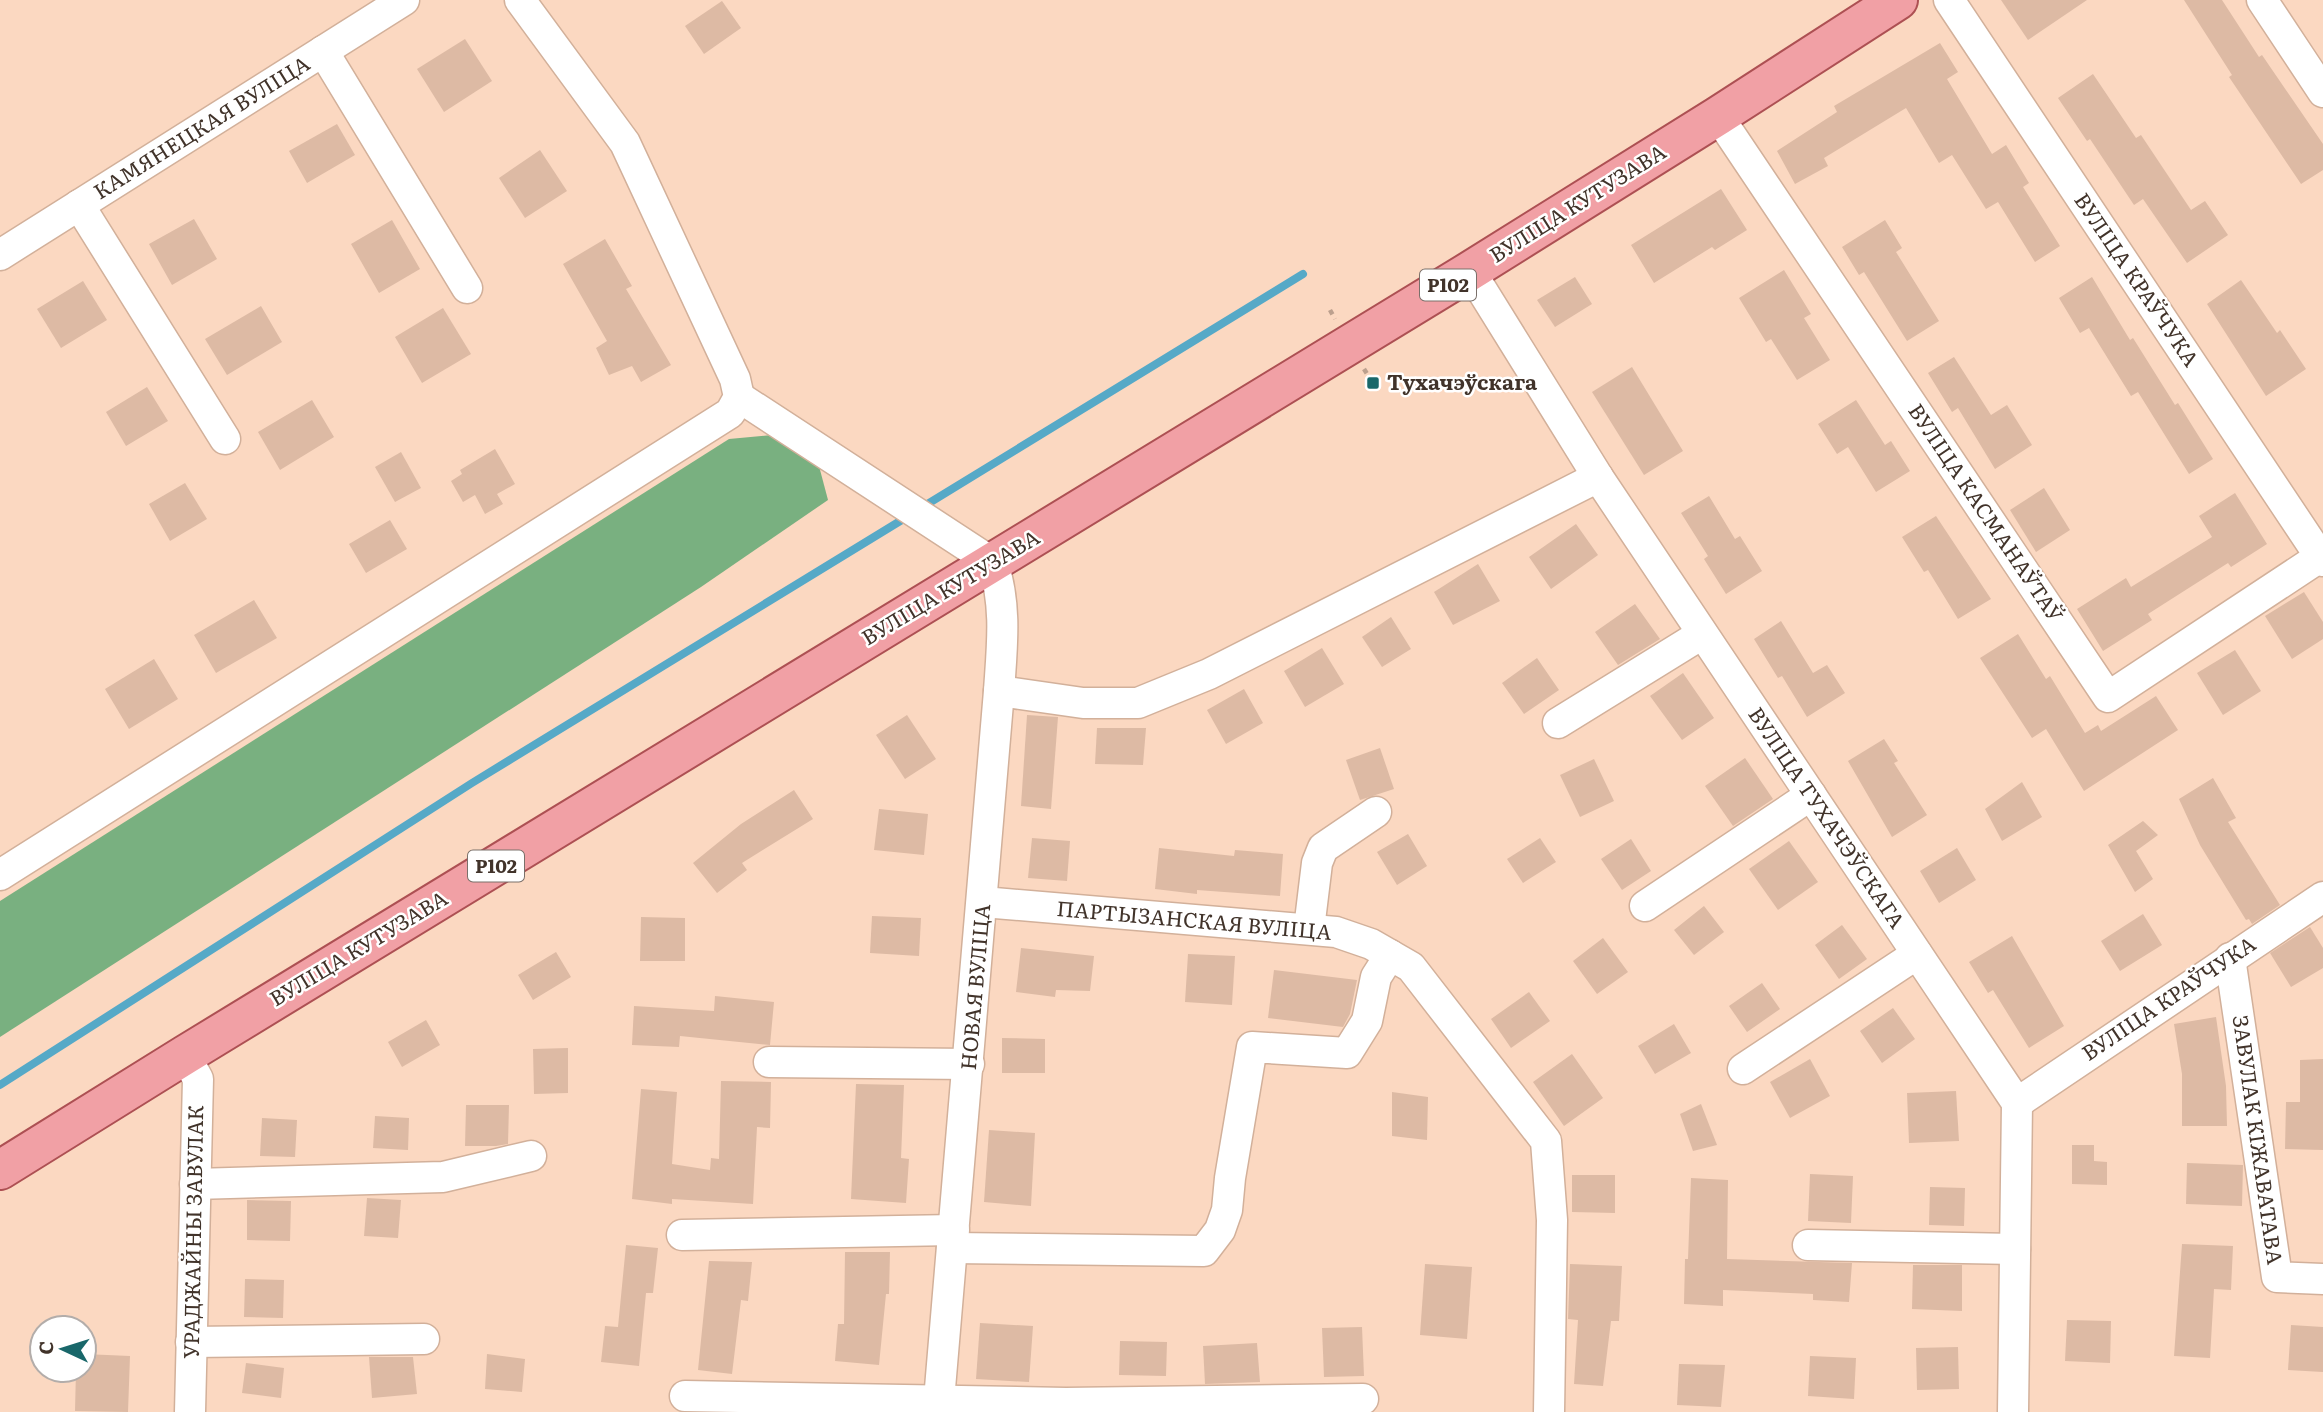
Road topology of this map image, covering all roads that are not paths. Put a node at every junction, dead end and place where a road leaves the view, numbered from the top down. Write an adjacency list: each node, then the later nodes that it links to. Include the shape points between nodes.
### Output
1 (404, 0): 6 (street, КАМЯНЕЦКАЯ ВУЛІЦА)
2 (520, 0): 13 (street, via 625,143 735,379)
3 (1899, 0): 8 (main road, ВУЛІЦА КУТУЗАВА / Р102)
4 (1949, 0): 16 (street, ВУЛІЦА КРАЎЧУКА)
5 (2262, 0): 7 (street)
6 (323, 51): 9 (street, КАМЯНЕЦКАЯ ВУЛІЦА); 12 (street)
7 (2323, 92)
8 (1718, 116): 11 (main road, ВУЛІЦА КУТУЗАВА / Р102); 16 (street, ВУЛІЦА КАСМАНАЎТАЎ, via 2108,697)
9 (79, 205): 10 (street, КАМЯНЕЦКАЯ ВУЛІЦА); 14 (street)
10 (0, 255)
11 (1470, 271): 15 (street, ВУЛІЦА ТУХАЧЭЎСКАГА); 17 (main road, ВУЛІЦА КУТУЗАВА / Р102)
12 (467, 288)
13 (735, 405): 17 (street); 23 (street)
14 (225, 439)
15 (1598, 477): 18 (street, ВУЛІЦА ТУХАЧЭЎСКАГА); 19 (street, via 1209,674 1138,703 1083,703)
16 (2322, 558)
17 (993, 563): 19 (street, НОВАЯ ВУЛІЦА, via 1004,620); 31 (main road, ВУЛІЦА КУТУЗАВА / Р102)
18 (1702, 634): 20 (street); 21 (street, ВУЛІЦА ТУХАЧЭЎСКАГА)
19 (999, 691): 25 (street, НОВАЯ ВУЛІЦА)
20 (1558, 723)
21 (1811, 795): 26 (street); 28 (street, ВУЛІЦА ТУХАЧЭЎСКАГА)
22 (1376, 813): 27 (street, via 1323,848)
23 (0, 875)
24 (2323, 897): 30 (street, ВУЛІЦА КРАЎЧУКА)
25 (983, 902): 27 (street, ПАРТЫЗАНСКАЯ ВУЛІЦА); 33 (street, НОВАЯ ВУЛІЦА)
26 (1645, 906)
27 (1308, 929): 29 (street, ПАРТЫЗАНСКАЯ ВУЛІЦА, via 1336,932)
28 (1917, 954): 34 (street); 35 (street, ВУЛІЦА ТУХАЧЭЎСКАГА)
29 (1390, 955): 40 (street, via 1376,977 1367,1021 1347,1053 1252,1047 1227,1210 1220,1230 1204,1251); 50 (street, ПАРТЫЗАНСКАЯ ВУЛІЦА, via 1411,967 1546,1141 1552,1220)
30 (2230, 958): 35 (street, ВУЛІЦА КРАЎЧУКА); 43 (street, ЗАВУЛАК КІЖАВАТАВА, via 2277,1277)
31 (186, 1055): 37 (main road, ВУЛІЦА КУТУЗАВА / Р102); 38 (street, УРАДЖАЙНЫ ЗАВУЛАК, via 198,1079)
32 (769, 1062): 33 (street)
33 (969, 1064): 40 (street, НОВАЯ ВУЛІЦА)
34 (1743, 1069)
35 (2017, 1102): 42 (street)
36 (531, 1156): 38 (street, via 443,1177)
37 (0, 1170)
38 (195, 1184): 45 (street, УРАДЖАЙНЫ ЗАВУЛАК)
39 (682, 1236): 40 (street)
40 (953, 1239): 48 (street, НОВАЯ ВУЛІЦА)
41 (1808, 1245): 42 (street)
42 (2015, 1249): 51 (street)
43 (2323, 1279)
44 (424, 1339): 45 (street)
45 (191, 1342): 49 (street, УРАДЖАЙНЫ ЗАВУЛАК)
46 (685, 1396): 48 (street)
47 (1363, 1399): 48 (street)
48 (938, 1407)
49 (190, 1412)
50 (1549, 1412)
51 (2013, 1412)

